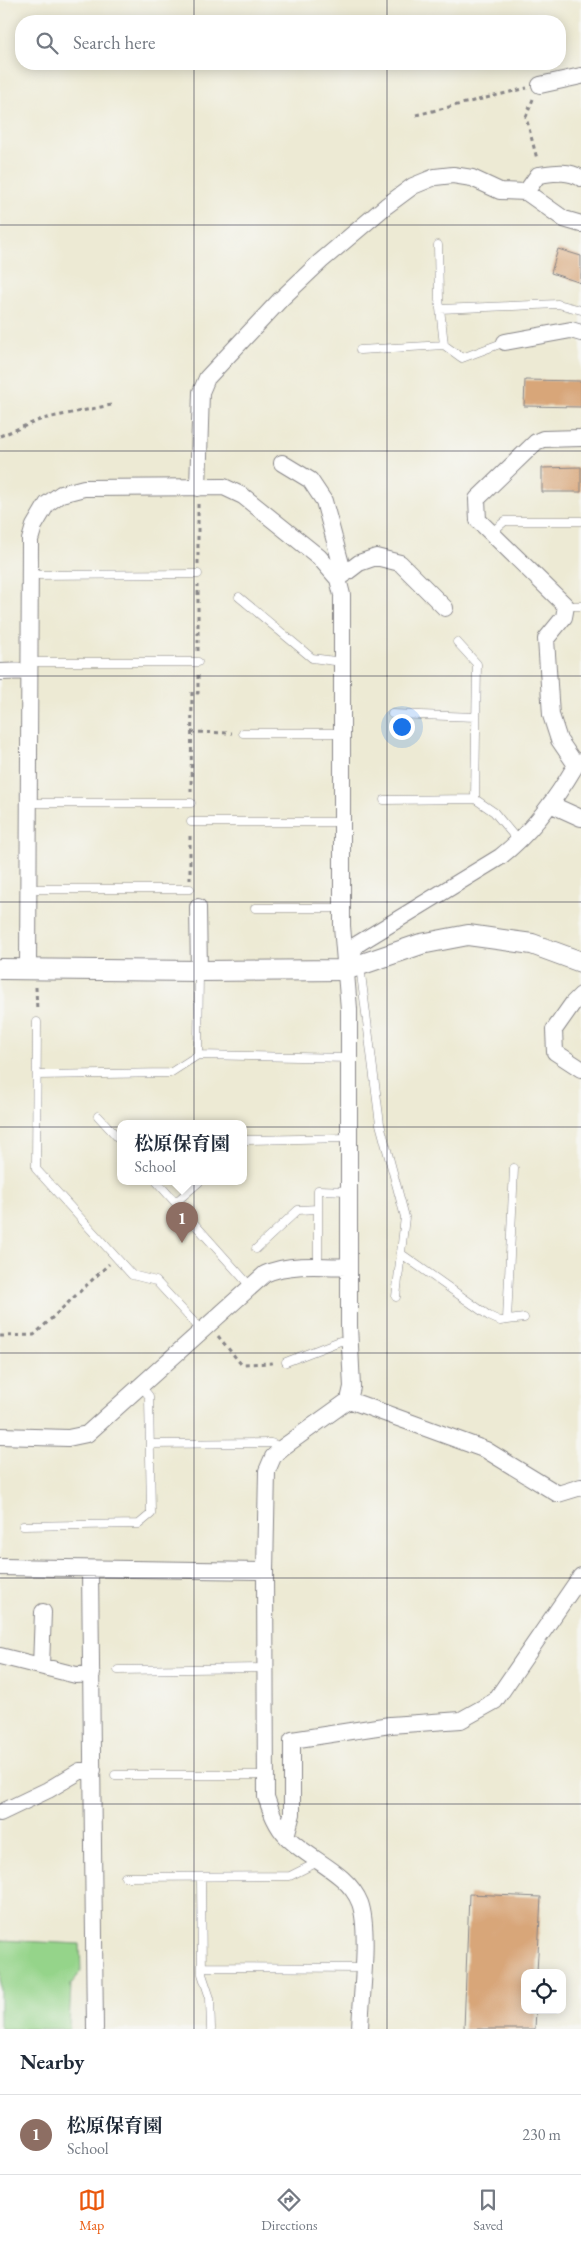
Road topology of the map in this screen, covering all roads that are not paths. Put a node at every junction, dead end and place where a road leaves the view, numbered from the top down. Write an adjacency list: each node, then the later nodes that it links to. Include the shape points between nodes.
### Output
1 (581, 76): 2 (street)
2 (540, 85)
3 (581, 178): 4 (street, via 560,172 538,175)
4 (526, 192): 5 (street, via 564,219); 15 (street, via 500,191 472,178 435,177 413,186 321,261 207,378 201,392)
5 (581, 224)
6 (438, 245): 7 (lane)
7 (440, 309): 8 (lane, via 558,304); 11 (lane)
8 (581, 310)
9 (581, 333): 10 (street, via 572,330)
10 (505, 342): 11 (lane, via 462,358)
11 (444, 345): 12 (lane)
12 (360, 350)
13 (581, 438): 17 (street, via 536,442 477,499 478,520)
14 (282, 463): 20 (street, via 310,480 324,502)
15 (198, 488): 19 (street, via 84,488 61,494 47,504 34,526 30,540); 20 (street, via 224,488 244,496)
16 (581, 521): 17 (lane, via 505,520)
17 (491, 533): 22 (street)
18 (198, 574): 19 (lane)
19 (30, 575): 27 (street)
20 (341, 577): 23 (street, via 376,557 400,563); 26 (street)
21 (240, 597): 26 (lane, via 312,658)
22 (574, 606): 33 (street, via 546,639 552,715 559,740)
23 (445, 608)
24 (457, 642): 30 (lane, via 477,664)
25 (198, 662): 27 (lane)
26 (342, 662): 32 (street)
27 (29, 666): 28 (street); 36 (street)
28 (0, 672)
29 (392, 714): 30 (lane)
30 (476, 717): 34 (lane)
31 (243, 733): 32 (lane)
32 (342, 733): 41 (street)
33 (578, 763): 38 (street)
34 (475, 799): 35 (lane); 42 (lane, via 494,812)
35 (384, 800)
36 (28, 803): 37 (lane); 43 (street)
37 (191, 803)
38 (550, 804): 39 (street); 42 (street)
39 (581, 818)
40 (190, 822): 41 (lane)
41 (342, 822): 47 (street)
42 (519, 842): 49 (street, via 500,857 356,944)
43 (28, 889): 44 (lane); 51 (street)
44 (190, 889)
45 (198, 908): 52 (street)
46 (255, 908): 47 (lane)
47 (342, 908): 49 (street)
48 (581, 962): 49 (street, via 532,944 468,935 421,944)
49 (352, 967): 52 (street); 56 (street); 70 (lane, via 380,1124 404,1217)
50 (0, 969): 51 (street)
51 (32, 969): 52 (street)
52 (199, 971): 55 (lane)
53 (581, 995): 57 (street, via 554,1030 555,1052)
54 (37, 1022): 58 (lane)
55 (198, 1055): 56 (lane); 58 (lane, via 170,1073)
56 (349, 1058): 61 (street)
57 (581, 1069)
58 (36, 1075): 77 (lane, via 36,1169 132,1275 156,1281)
59 (98, 1116): 60 (lane)
60 (117, 1137)
61 (349, 1138): 62 (lane); 66 (street)
62 (247, 1140)
63 (514, 1168): 76 (lane)
64 (160, 1185): 67 (lane)
65 (196, 1185): 67 (lane)
66 (349, 1191): 68 (lane, via 318,1190); 72 (street)
67 (176, 1202): 73 (lane)
68 (318, 1209): 69 (lane, via 298,1210); 71 (lane)
69 (256, 1249)
70 (400, 1253): 74 (lane); 76 (lane, via 489,1316)
71 (318, 1267): 72 (street); 73 (street, via 276,1269 265,1274)
72 (349, 1267): 78 (street)
73 (252, 1287): 77 (street)
74 (396, 1297)
75 (524, 1318): 76 (lane)
76 (507, 1320)
77 (205, 1328): 80 (street)
78 (350, 1342): 79 (lane, via 340,1341); 81 (street, via 352,1387)
79 (286, 1362)
80 (142, 1386): 82 (street, via 88,1434 68,1438); 83 (lane, via 149,1396)
81 (349, 1400): 84 (street); 85 (street, via 486,1450 558,1494)
82 (0, 1436)
83 (150, 1444): 84 (lane, via 271,1442); 86 (lane, via 152,1514 139,1524)
84 (282, 1448): 89 (street, via 273,1457 267,1471)
85 (581, 1487)
86 (23, 1526)
87 (0, 1567): 88 (street)
88 (90, 1570): 89 (street); 96 (street)
89 (265, 1570): 94 (street)
90 (581, 1576): 101 (street, via 495,1701 461,1720 390,1724 292,1740 292,1814)
91 (43, 1612): 93 (street)
92 (0, 1656): 93 (street)
93 (41, 1666): 96 (street, via 76,1675)
94 (266, 1668): 95 (lane); 99 (street)
95 (118, 1670)
96 (92, 1674): 97 (street)
97 (93, 1770): 100 (street, via 80,1771); 107 (street)
98 (115, 1775): 99 (lane)
99 (266, 1775): 101 (street, via 266,1797 272,1815)
100 (0, 1813)
101 (286, 1836): 102 (street)
102 (318, 1862): 104 (lane, via 290,1876); 106 (street, via 346,1881 359,1903 364,1927)
103 (125, 1877): 104 (lane)
104 (201, 1877): 105 (lane)
105 (202, 1967): 106 (lane); 108 (lane, via 210,1998)
106 (363, 1968): 109 (street)
107 (95, 2029)
108 (211, 2029)
109 (360, 2029)

